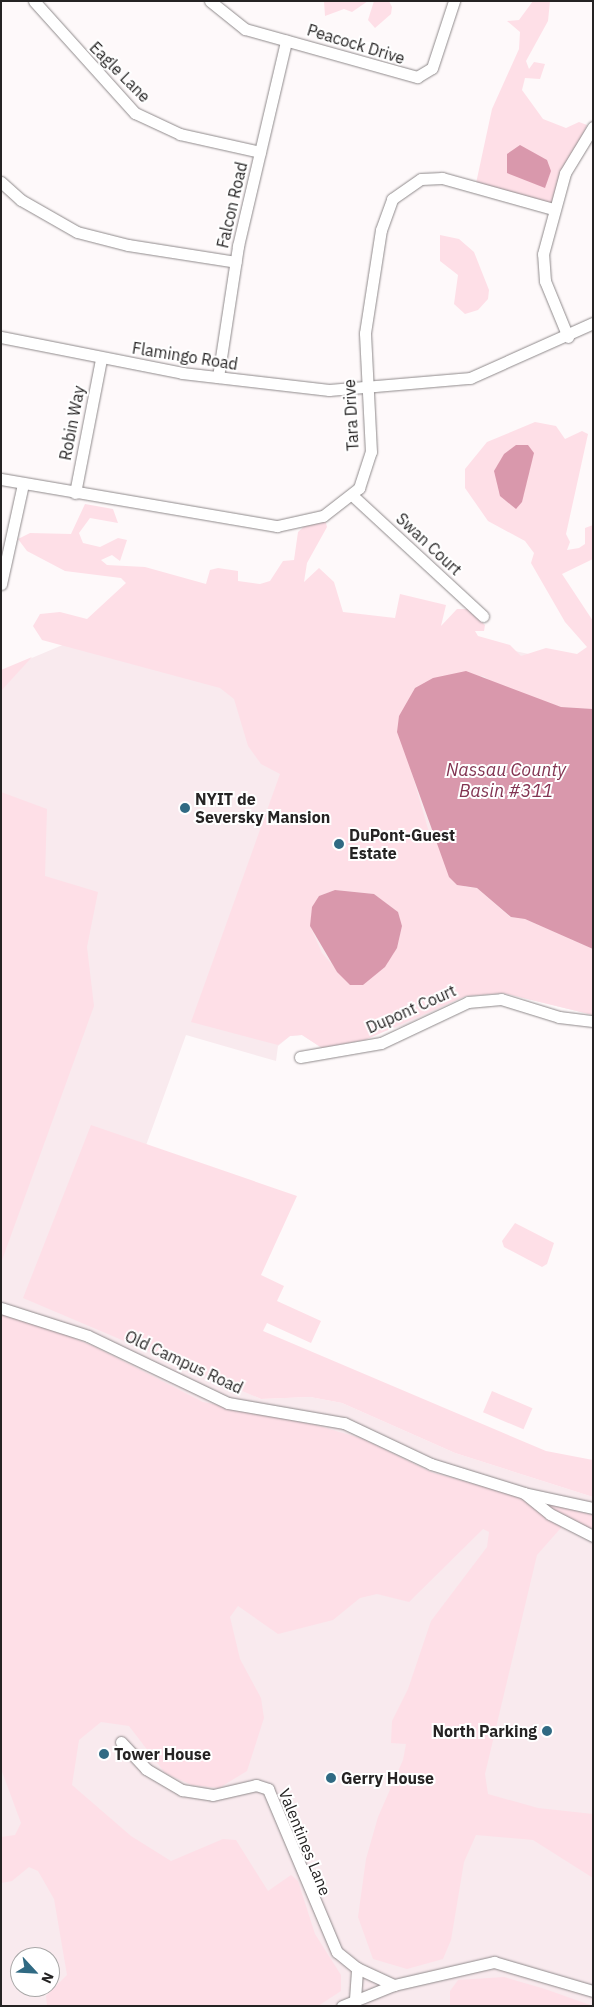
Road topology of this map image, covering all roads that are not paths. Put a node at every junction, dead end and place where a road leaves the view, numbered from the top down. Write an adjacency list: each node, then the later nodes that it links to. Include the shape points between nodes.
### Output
1 (34, 1): 6 (street, Eagle Lane, via 135,113 180,134)
2 (210, 1): 4 (street, Peacock Drive, via 234,24)
3 (454, 1): 4 (street, Peacock Drive, via 432,68 417,78)
4 (286, 41): 6 (street, Falcon Road)
5 (593, 128): 8 (street, via 574,153)
6 (260, 152): 9 (street, Falcon Road)
7 (1, 182): 9 (street, via 29,205 77,232 128,245)
8 (553, 209): 12 (street, via 544,270); 15 (street, Tara Drive, via 442,178 421,179 397,194 387,208 381,230 365,333)
9 (236, 262): 14 (street, Falcon Road)
10 (593, 323): 12 (street, Flamingo Road)
11 (1, 337): 13 (street, Flamingo Road)
12 (568, 337): 15 (street, Flamingo Road, via 470,378)
13 (101, 359): 14 (street, Flamingo Road); 18 (street, Robin Way)
14 (218, 377): 15 (street, Flamingo Road, via 329,390)
15 (366, 388): 19 (street, Tara Drive, via 371,452 366,474)
16 (1, 479): 17 (street, Tara Drive)
17 (23, 484): 18 (street, Tara Drive); 20 (street)
18 (75, 494): 19 (street, Tara Drive, via 278,526 323,516)
19 (353, 496): 21 (street, Swan Court)
20 (1, 584)
21 (483, 616)
22 (593, 1021): 23 (street, Dupont Court, via 559,1017 501,999 468,1002 381,1043)
23 (300, 1057)
24 (1, 1308): 25 (street, Old Campus Road, via 88,1336 228,1403 344,1423 431,1464)
25 (524, 1493): 26 (street, Old Campus Road); 27 (street, Old Campus Road, via 550,1514)
26 (593, 1508)
27 (593, 1536)
28 (121, 1742): 29 (street, Valentines Lane, via 146,1769 182,1790 213,1795 256,1785 268,1790 328,1937)
29 (357, 1968): 30 (street, Valentines Lane); 32 (street)
30 (394, 1985): 31 (street, via 494,1962); 32 (street)
31 (593, 1991)
32 (356, 1999): 33 (street)
33 (342, 2006)

